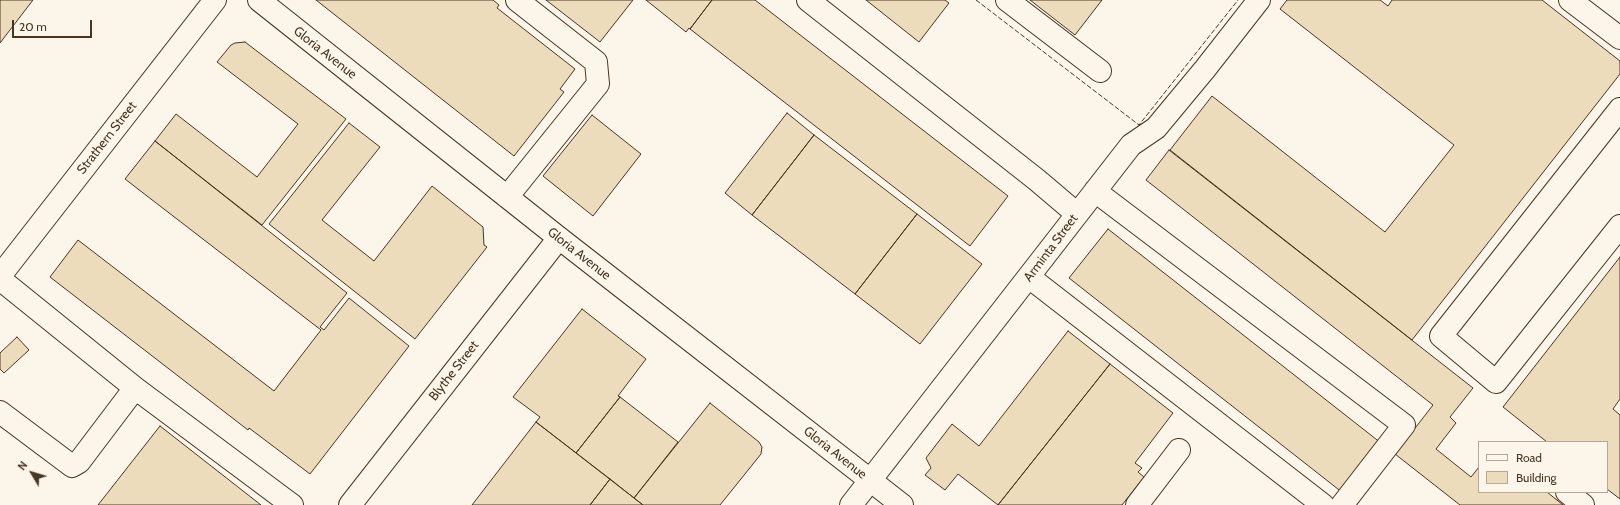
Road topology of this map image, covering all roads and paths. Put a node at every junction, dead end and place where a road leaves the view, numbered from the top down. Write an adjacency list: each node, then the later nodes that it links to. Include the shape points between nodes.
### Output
1 (215, 0): 17 (street, Strathern Street)
2 (259, 0): 12 (street, Gloria Avenue)
3 (517, 0): 12 (street, via 596,62 598,84)
4 (808, 0): 13 (street)
5 (1007, 0): 9 (street)
6 (1259, 0): 11 (street, Arminta Street, via 1156,128 1131,145)
7 (1570, 0): 8 (street)
8 (1620, 38)
9 (1100, 71)
10 (1620, 109): 14 (street, via 1442,336 1496,382)
11 (1095, 191): 13 (street, Arminta Street); 29 (street, via 1404,425)
12 (507, 197): 15 (street, Gloria Avenue)
13 (1078, 214): 16 (street, Arminta Street)
14 (1620, 226)
15 (559, 238): 21 (street, Gloria Avenue); 24 (street, Blythe Street)
16 (1029, 277): 21 (street, Arminta Street); 28 (street)
17 (0, 278): 18 (street)
18 (135, 388): 19 (street, via 78,462 72,466); 23 (street)
19 (0, 412)
20 (1179, 450): 27 (street)
21 (870, 480): 25 (street, Arminta Street); 26 (street, Gloria Avenue)
22 (1568, 493): 30 (street)
23 (292, 505)
24 (350, 505)
25 (851, 505)
26 (902, 505)
27 (1137, 505)
28 (1323, 505)
29 (1342, 505)
30 (1583, 505)

